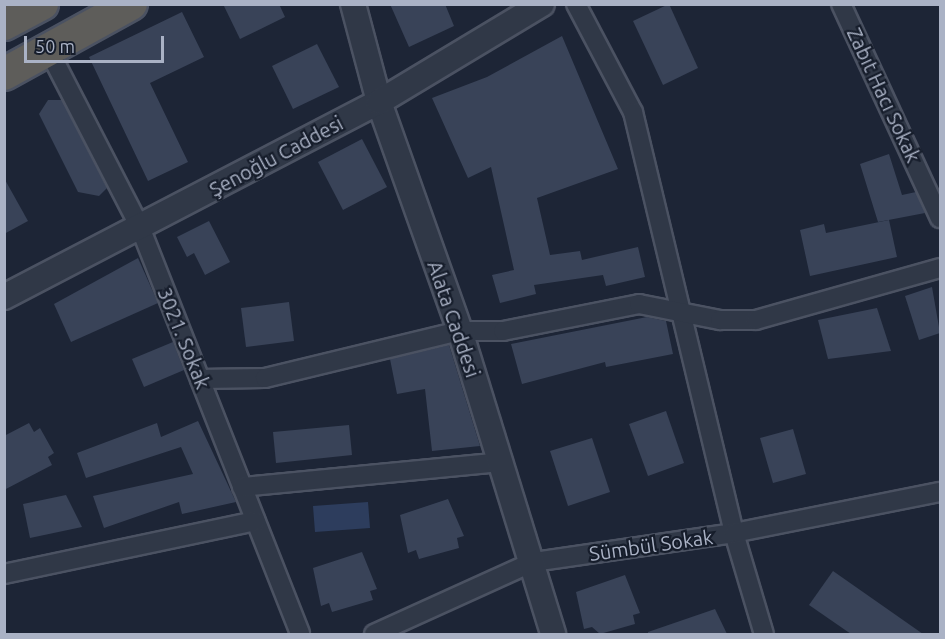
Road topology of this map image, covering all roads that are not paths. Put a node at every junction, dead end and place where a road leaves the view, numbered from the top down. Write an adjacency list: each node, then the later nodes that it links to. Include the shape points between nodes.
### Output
1 (42, 4): 7 (highway)
2 (130, 4): 8 (highway)
3 (353, 4): 10 (street, Alata Caddesi)
4 (542, 4): 10 (street, Şenoğlu Caddesi)
5 (576, 4): 15 (street, via 633,112)
6 (841, 4): 11 (street, Zabıt Hacı Sokak)
7 (4, 24)
8 (49, 51): 9 (highway); 12 (street, 3021. Sokak)
9 (4, 74)
10 (379, 102): 12 (street, Şenoğlu Caddesi); 16 (street, Alata Caddesi)
11 (940, 218)
12 (140, 227): 14 (street, Şenoğlu Caddesi); 17 (street, 3021. Sokak)
13 (940, 268): 15 (street, via 756,320 720,320)
14 (4, 297)
15 (681, 310): 16 (street, via 639,304 503,331); 22 (street)
16 (460, 331): 17 (street, via 265,378); 18 (street, Alata Caddesi)
17 (200, 379): 19 (street, 3021. Sokak)
18 (502, 462): 19 (street); 23 (street, Alata Caddesi)
19 (242, 487): 21 (street, 3021. Sokak)
20 (940, 492): 22 (street, Sümbül Sokak)
21 (255, 521): 24 (street); 25 (street, 3021. Sokak)
22 (734, 533): 23 (street, Sümbül Sokak); 28 (street)
23 (533, 562): 26 (street, Sümbül Sokak); 27 (street, Alata Caddesi)
24 (4, 574)
25 (300, 634)
26 (374, 634)
27 (554, 634)
28 (764, 634)

